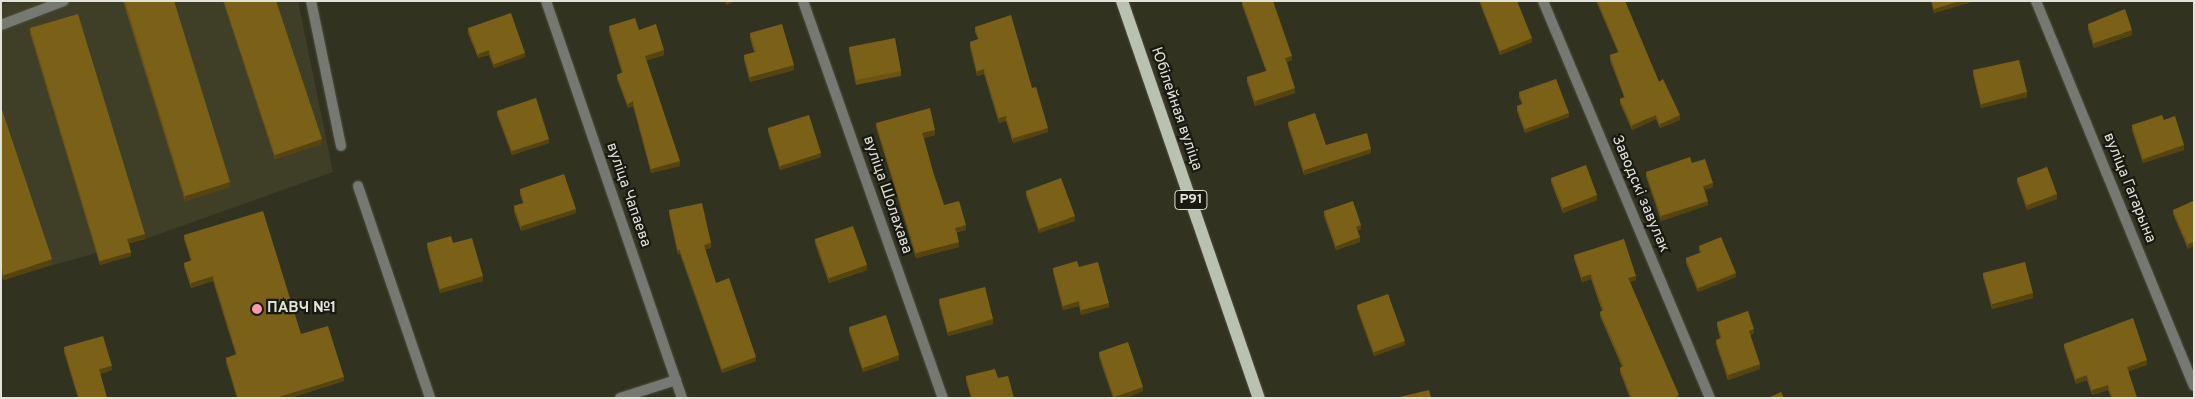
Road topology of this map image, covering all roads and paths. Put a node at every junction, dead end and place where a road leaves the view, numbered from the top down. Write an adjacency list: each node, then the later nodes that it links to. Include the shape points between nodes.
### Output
1 (64, 1): 8 (street)
2 (311, 1): 9 (street)
3 (546, 1): 11 (street, вуліца Чапаева)
4 (803, 1): 16 (street, вуліца Шолахава)
5 (1122, 1): 17 (main road, Юбілейная вуліца / Р91)
6 (1543, 1): 18 (street, Заводскі завулак)
7 (2036, 1): 12 (street, вуліца Гагарына)
8 (1, 25)
9 (341, 146)
10 (358, 186): 13 (street)
11 (676, 380): 14 (street); 15 (street, вуліца Чапаева)
12 (2194, 386)
13 (430, 398)
14 (620, 398)
15 (682, 398)
16 (943, 398)
17 (1259, 398)
18 (1710, 398)

